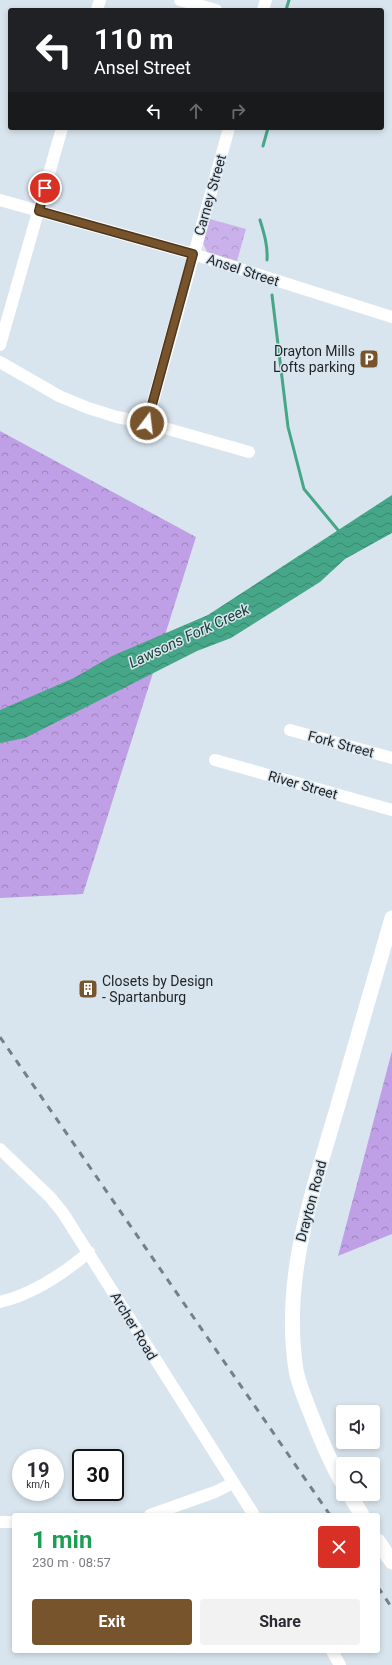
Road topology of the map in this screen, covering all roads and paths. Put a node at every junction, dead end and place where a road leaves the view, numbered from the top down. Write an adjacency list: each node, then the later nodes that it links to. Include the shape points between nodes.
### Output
1 (180, 0): 2 (street)
2 (209, 8)
3 (61, 130): 6 (street)
4 (228, 130): 7 (street, Carney Street)
5 (0, 200): 6 (street, Ansel Street)
6 (39, 211): 7 (street, Ansel Street); 9 (street)
7 (193, 254): 8 (street, Ansel Street); 11 (street, Carney Street)
8 (392, 317)
9 (0, 344)
10 (0, 362): 11 (street, via 60,396 88,408)
11 (147, 423): 12 (street)
12 (249, 452)
13 (290, 730): 14 (street, Fork Street)
14 (392, 758)
15 (214, 760): 16 (street, River Street)
16 (392, 810)
17 (392, 918): 21 (main road, Drayton Road, via 308,1212 300,1243 294,1286 296,1371 314,1424)
18 (0, 1149): 19 (street, Archer Road, via 64,1213)
19 (89, 1252): 20 (street, via 51,1281); 22 (street, Archer Road)
20 (0, 1302)
21 (336, 1472)
22 (233, 1483): 24 (street); 25 (street, Archer Road)
23 (353, 1501): 26 (main road)
24 (156, 1513)
25 (253, 1513)
26 (361, 1513)
27 (0, 1522): 28 (street)
28 (12, 1522)
29 (380, 1544): 30 (main road)
30 (392, 1562)
31 (333, 1653): 32 (street)
32 (338, 1664)

